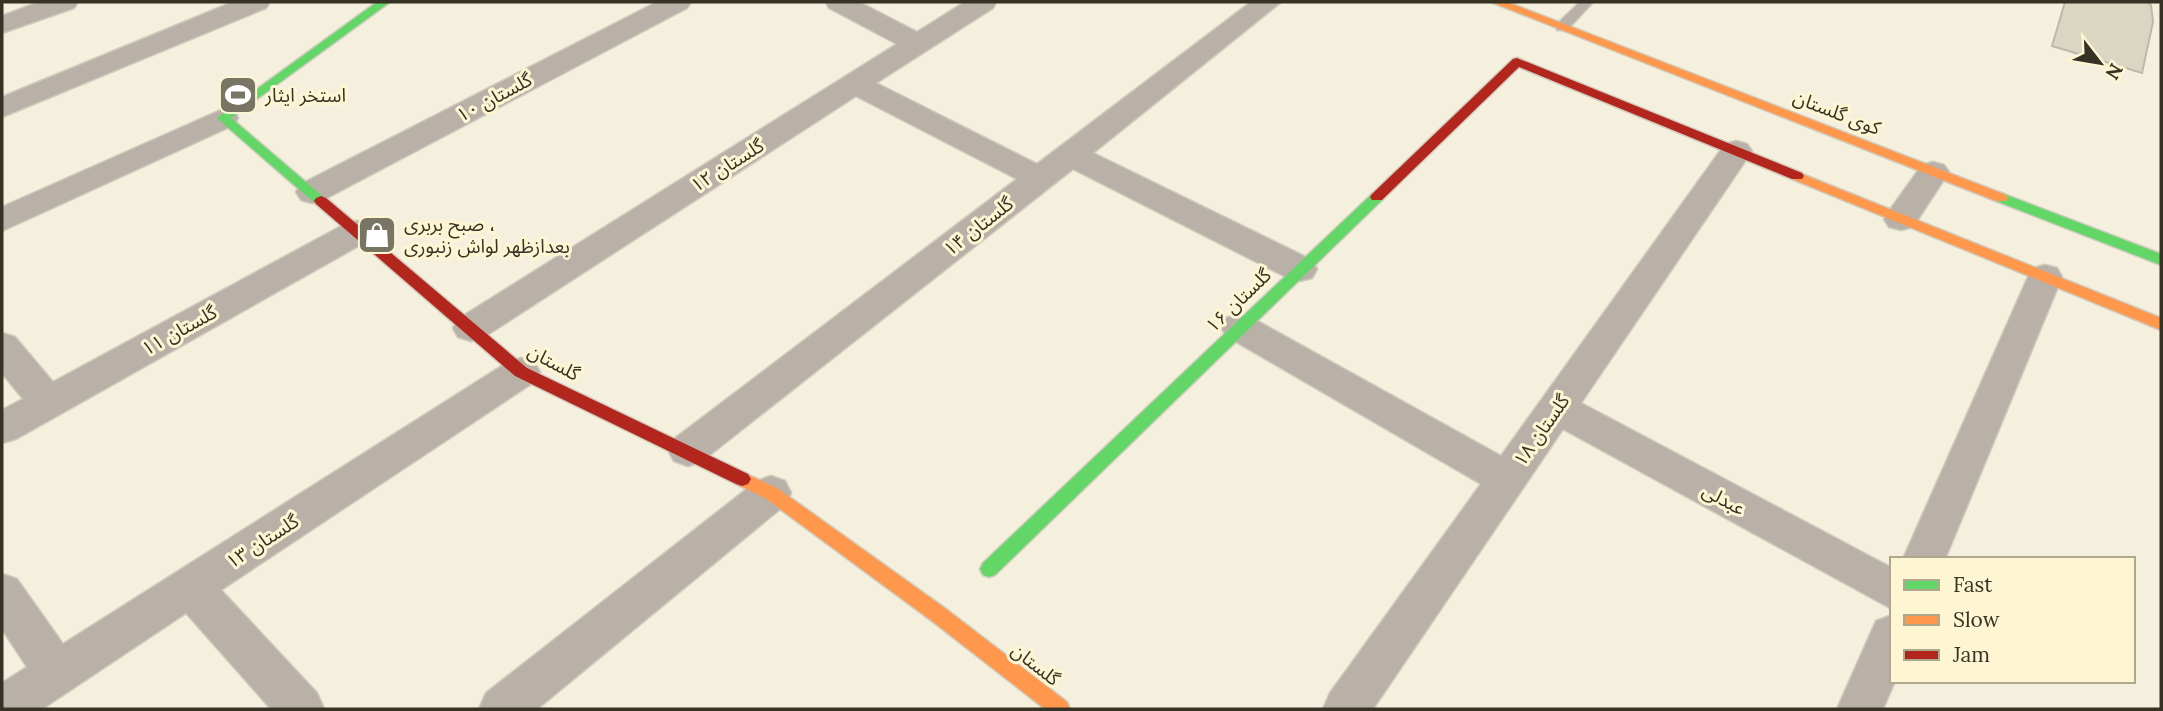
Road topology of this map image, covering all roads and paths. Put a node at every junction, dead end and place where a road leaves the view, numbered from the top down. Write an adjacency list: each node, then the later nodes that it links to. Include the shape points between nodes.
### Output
1 (64, 2): 10 (street)
2 (256, 2): 14 (street)
3 (384, 2): 15 (street)
4 (677, 2): 20 (street, گلستان ۱۰)
5 (839, 2): 12 (street)
6 (983, 2): 12 (street, گلستان ۱۲)
7 (1269, 2): 17 (street, گلستان ۱۴)
8 (1497, 2): 11 (street, کوی گلستان)
9 (1587, 2): 11 (lane)
10 (2, 25)
11 (1562, 27): 18 (street, کوی گلستان)
12 (917, 43): 13 (street, گلستان ۱۲)
13 (854, 84): 19 (street); 29 (street, گلستان ۱۲)
14 (2, 108)
15 (223, 118): 20 (street, گلستان); 22 (street)
16 (1736, 151): 21 (street); 25 (street, گلستان ۱۶, via 1517,62); 33 (street, گلستان ۱۸)
17 (1070, 155): 19 (street, گلستان ۱۴); 25 (street)
18 (1933, 172): 21 (street); 24 (street, کوی گلستان)
19 (1040, 178): 35 (street, گلستان ۱۴)
20 (312, 192): 23 (street, گلستان)
21 (1901, 219): 26 (street)
22 (2, 220)
23 (357, 232): 29 (street, گلستان); 32 (street, گلستان ۱۱)
24 (2161, 260)
25 (1300, 270): 28 (street, گلستان ۱۶)
26 (2045, 277): 27 (street); 38 (street)
27 (2161, 324)
28 (1239, 327): 36 (street); 39 (street, گلستان ۱۶)
29 (471, 328): 31 (street, گلستان)
30 (2, 346): 32 (street)
31 (521, 372): 35 (street, گلستان); 40 (street, گلستان ۱۳)
32 (48, 403): 34 (street, گلستان ۱۱)
33 (1557, 408): 36 (street, گلستان ۱۸); 41 (street, عبدلی)
34 (2, 428)
35 (688, 450): 37 (street, گلستان)
36 (1507, 479): 49 (street, گلستان ۱۸)
37 (771, 493): 47 (street); 48 (street, گلستان)
38 (1925, 557)
39 (989, 569)
40 (191, 588): 44 (street, گلستان ۱۳); 46 (street)
41 (1890, 589)
42 (2, 593): 44 (street)
43 (1890, 640): 50 (street)
44 (57, 673): 45 (street, گلستان ۱۳)
45 (2, 709)
46 (301, 709)
47 (502, 709)
48 (1060, 709)
49 (1346, 709)
50 (1860, 709)

